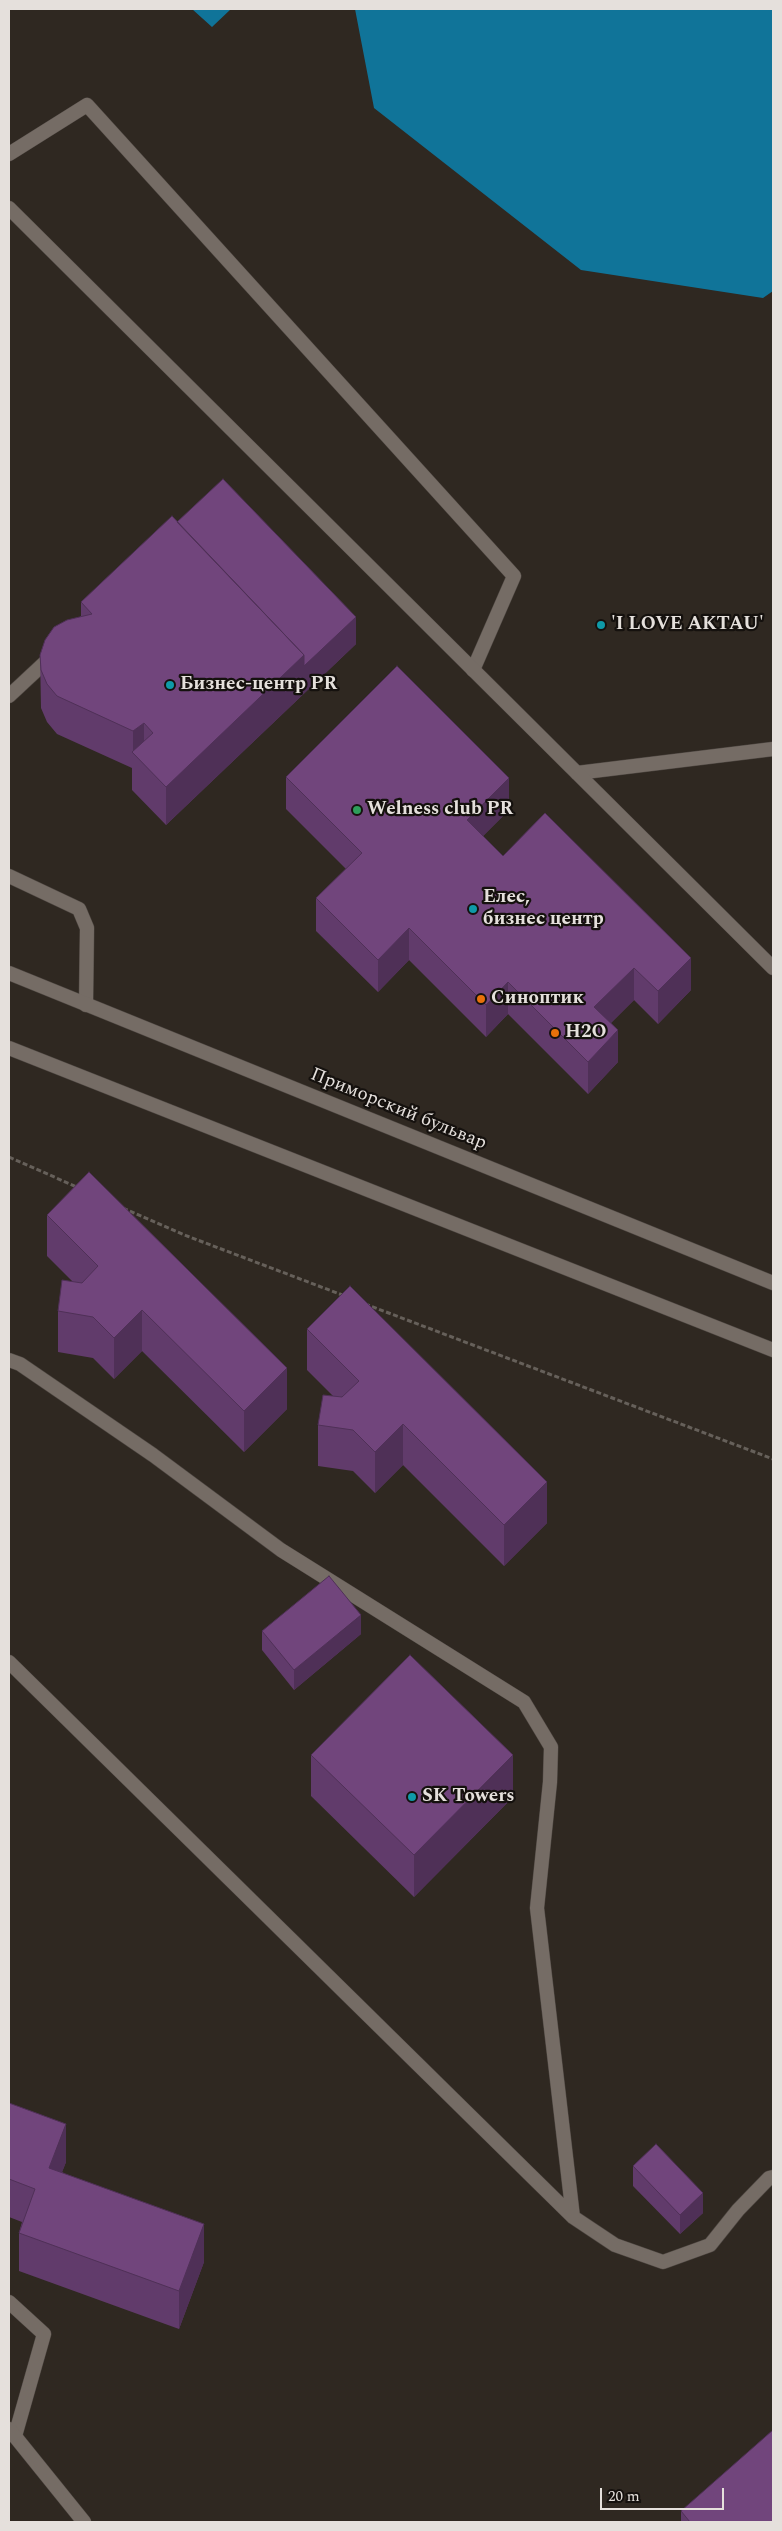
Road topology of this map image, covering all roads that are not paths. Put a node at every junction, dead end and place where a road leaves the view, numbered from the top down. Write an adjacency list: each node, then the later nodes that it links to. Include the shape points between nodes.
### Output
1 (9, 154): 4 (street, via 87,104 514,576)
2 (9, 208): 4 (street)
3 (66, 644): 5 (street)
4 (473, 670): 7 (street)
5 (9, 696)
6 (773, 749): 7 (street)
7 (577, 774): 9 (street)
8 (9, 876): 11 (street, via 79,909 87,928)
9 (773, 968)
10 (9, 973): 11 (street, Приморский бульвар)
11 (86, 1005): 13 (street, Приморский бульвар)
12 (9, 1048): 14 (street)
13 (773, 1283)
14 (773, 1350)
15 (9, 1360): 18 (street, via 20,1364 153,1455 280,1550 524,1702 551,1746 537,1908)
16 (9, 1662): 18 (street)
17 (773, 2177): 18 (street, via 738,2210 710,2245 663,2262 615,2245)
18 (573, 2217)
19 (9, 2302): 20 (street, via 44,2334)
20 (12, 2433): 21 (street)
21 (84, 2522)

